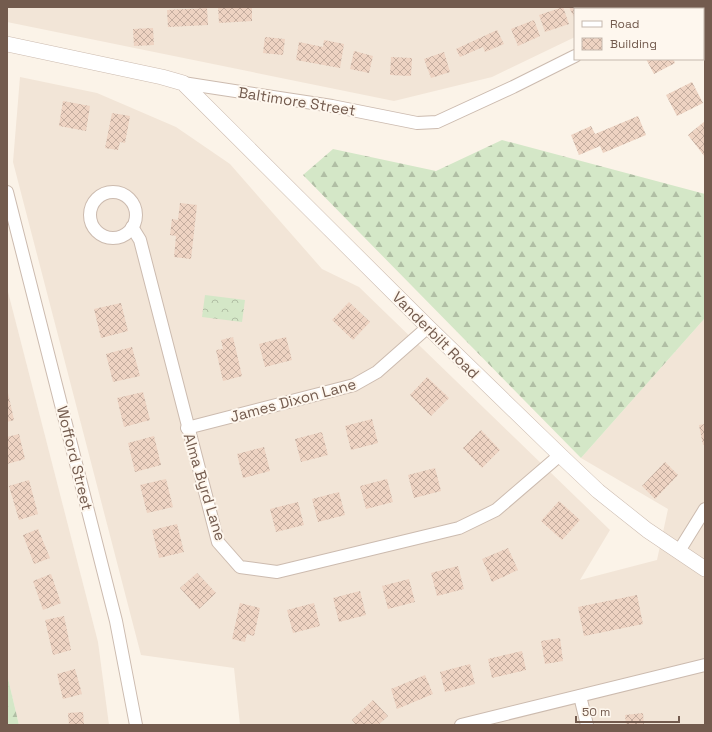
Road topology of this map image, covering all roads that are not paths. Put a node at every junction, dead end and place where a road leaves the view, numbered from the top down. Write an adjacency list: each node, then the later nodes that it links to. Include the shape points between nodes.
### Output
1 (7, 44): 3 (street, Baltimore Street)
2 (574, 57): 3 (street, Baltimore Street, via 513,88 430,123 417,123 332,106)
3 (183, 83): 6 (street, Vanderbilt Road)
4 (7, 192): 14 (street, Wofford Street, via 114,613)
5 (132, 227): 7 (street, Alma Byrd Lane, via 140,240)
6 (428, 327): 7 (street, James Dixon Lane, via 377,372 354,385); 8 (street, Vanderbilt Road)
7 (187, 428): 8 (street, Alma Byrd Lane, via 218,542 240,567 277,572 459,528 496,510)
8 (560, 456): 10 (street, Vanderbilt Road, via 598,491)
9 (705, 509): 10 (street)
10 (678, 551): 11 (street, Vanderbilt Road)
11 (705, 569)
12 (705, 665): 13 (street)
13 (580, 696): 15 (street); 16 (street)
14 (136, 725)
15 (461, 725)
16 (587, 725)

